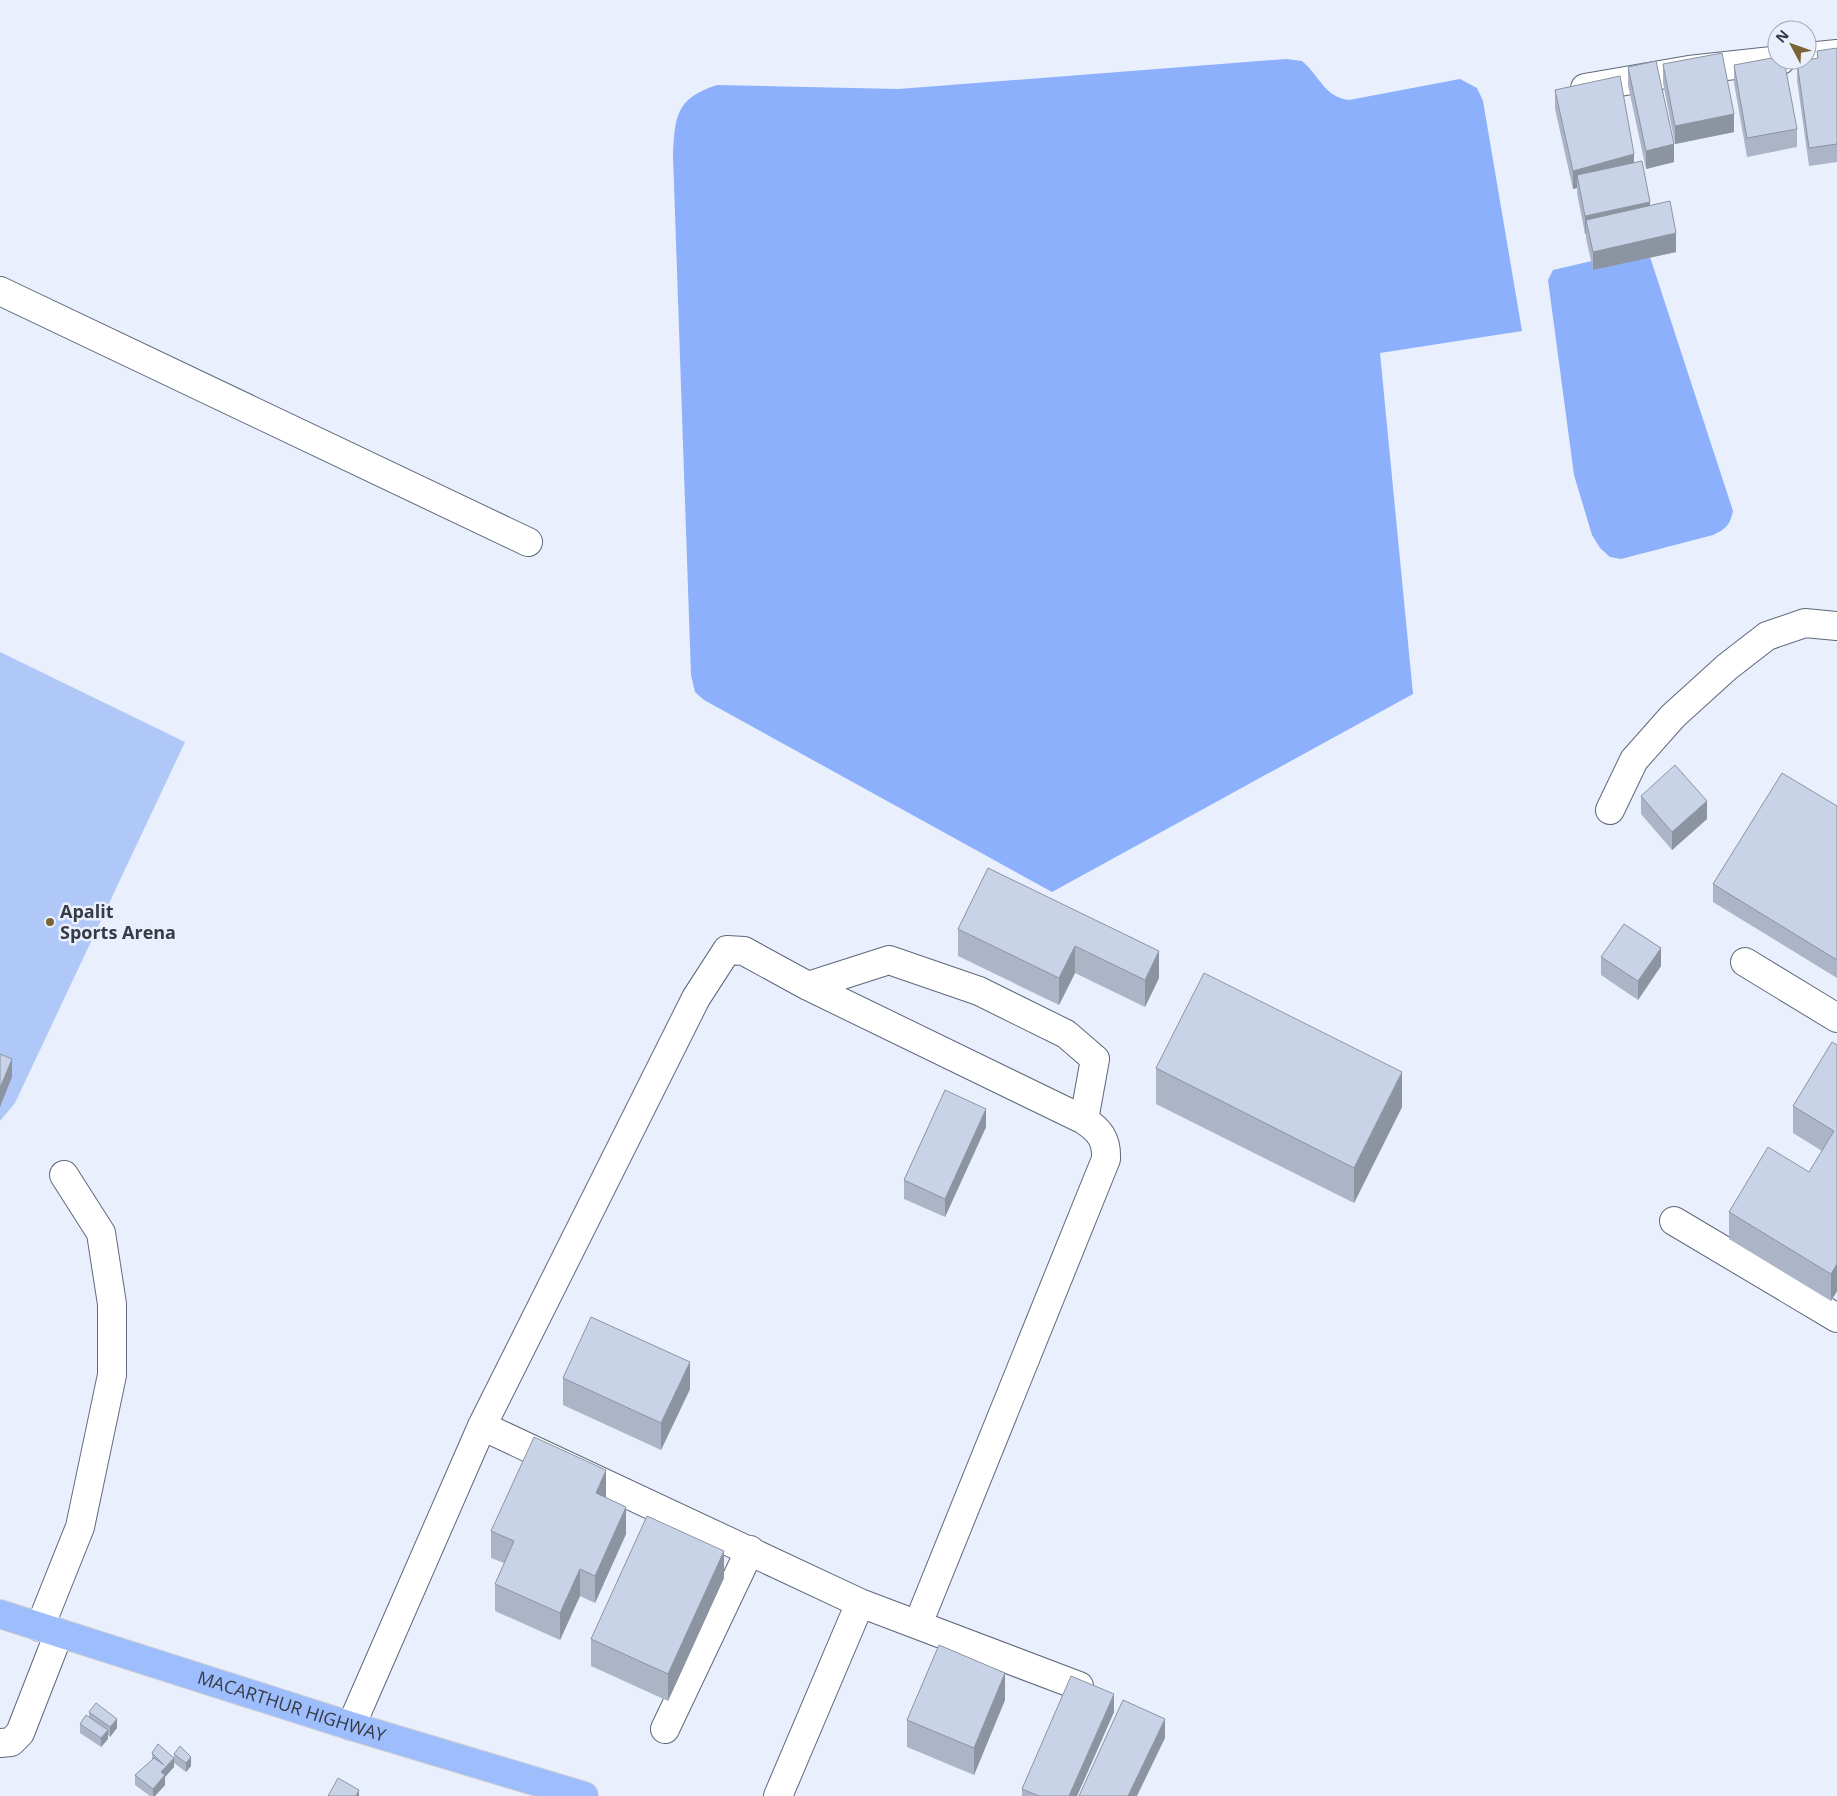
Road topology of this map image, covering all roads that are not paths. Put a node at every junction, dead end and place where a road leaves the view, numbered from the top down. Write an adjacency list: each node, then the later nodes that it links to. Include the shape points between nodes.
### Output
1 (1837, 54): 2 (street)
2 (1817, 56)
3 (1767, 62): 4 (street, via 1689,70)
4 (1563, 92)
5 (0, 291): 6 (street)
6 (528, 542)
7 (1837, 626): 8 (street, via 1805,623 1766,636 1727,667 1673,716 1634,760)
8 (1610, 810)
9 (1745, 962): 11 (street)
10 (808, 986): 12 (street); 12 (street, via 889,960 979,991 1066,1034 1095,1059); 16 (street, via 744,951 727,950 696,998)
11 (1837, 1018)
12 (1084, 1120): 20 (street, via 1099,1130 1106,1159)
13 (64, 1175): 21 (street, via 101,1233 112,1304 112,1375 80,1527)
14 (1674, 1221): 15 (street)
15 (1837, 1318)
16 (482, 1426): 17 (street); 23 (street)
17 (750, 1550): 18 (street); 24 (street)
18 (860, 1602): 20 (street); 27 (street)
19 (0, 1614): 21 (highway, MACARTHUR HIGHWAY)
20 (918, 1624): 22 (street)
21 (50, 1630): 23 (highway, MACARTHUR HIGHWAY); 25 (street, via 20,1732 11,1742)
22 (1079, 1686)
23 (351, 1726): 26 (highway, MACARTHUR HIGHWAY)
24 (666, 1729)
25 (0, 1743)
26 (584, 1796)
27 (778, 1796)

